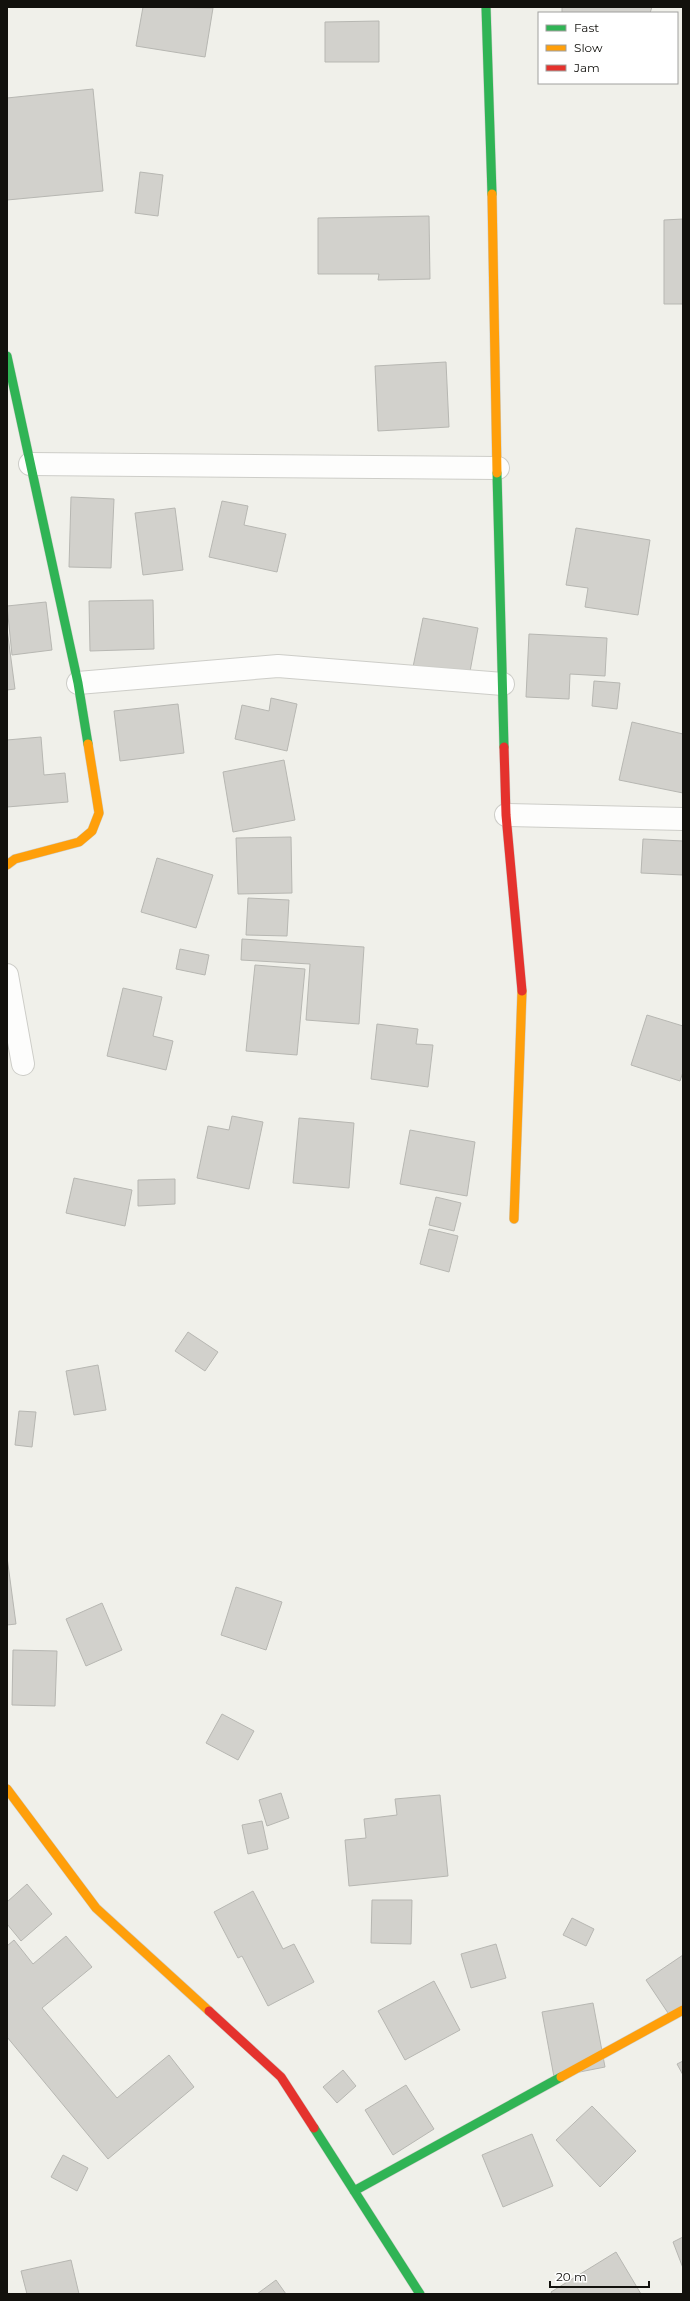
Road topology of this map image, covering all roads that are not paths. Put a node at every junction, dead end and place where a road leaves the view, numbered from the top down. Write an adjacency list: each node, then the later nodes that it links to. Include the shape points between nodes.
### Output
1 (486, 7): 4 (street)
2 (7, 356): 3 (street)
3 (30, 464): 4 (street); 5 (street)
4 (498, 468): 6 (street)
5 (78, 683): 6 (street, via 278,666); 9 (street, via 99,813 97,819 92,831 79,842 15,859)
6 (502, 684): 7 (street)
7 (506, 815): 8 (street); 12 (street, via 523,1000)
8 (683, 819)
9 (7, 865)
10 (7, 975): 11 (street)
11 (24, 1064)
12 (514, 1219)
13 (7, 1788): 15 (street, via 96,1908 281,2077)
14 (683, 2010): 15 (street)
15 (354, 2191): 16 (street)
16 (420, 2294)

